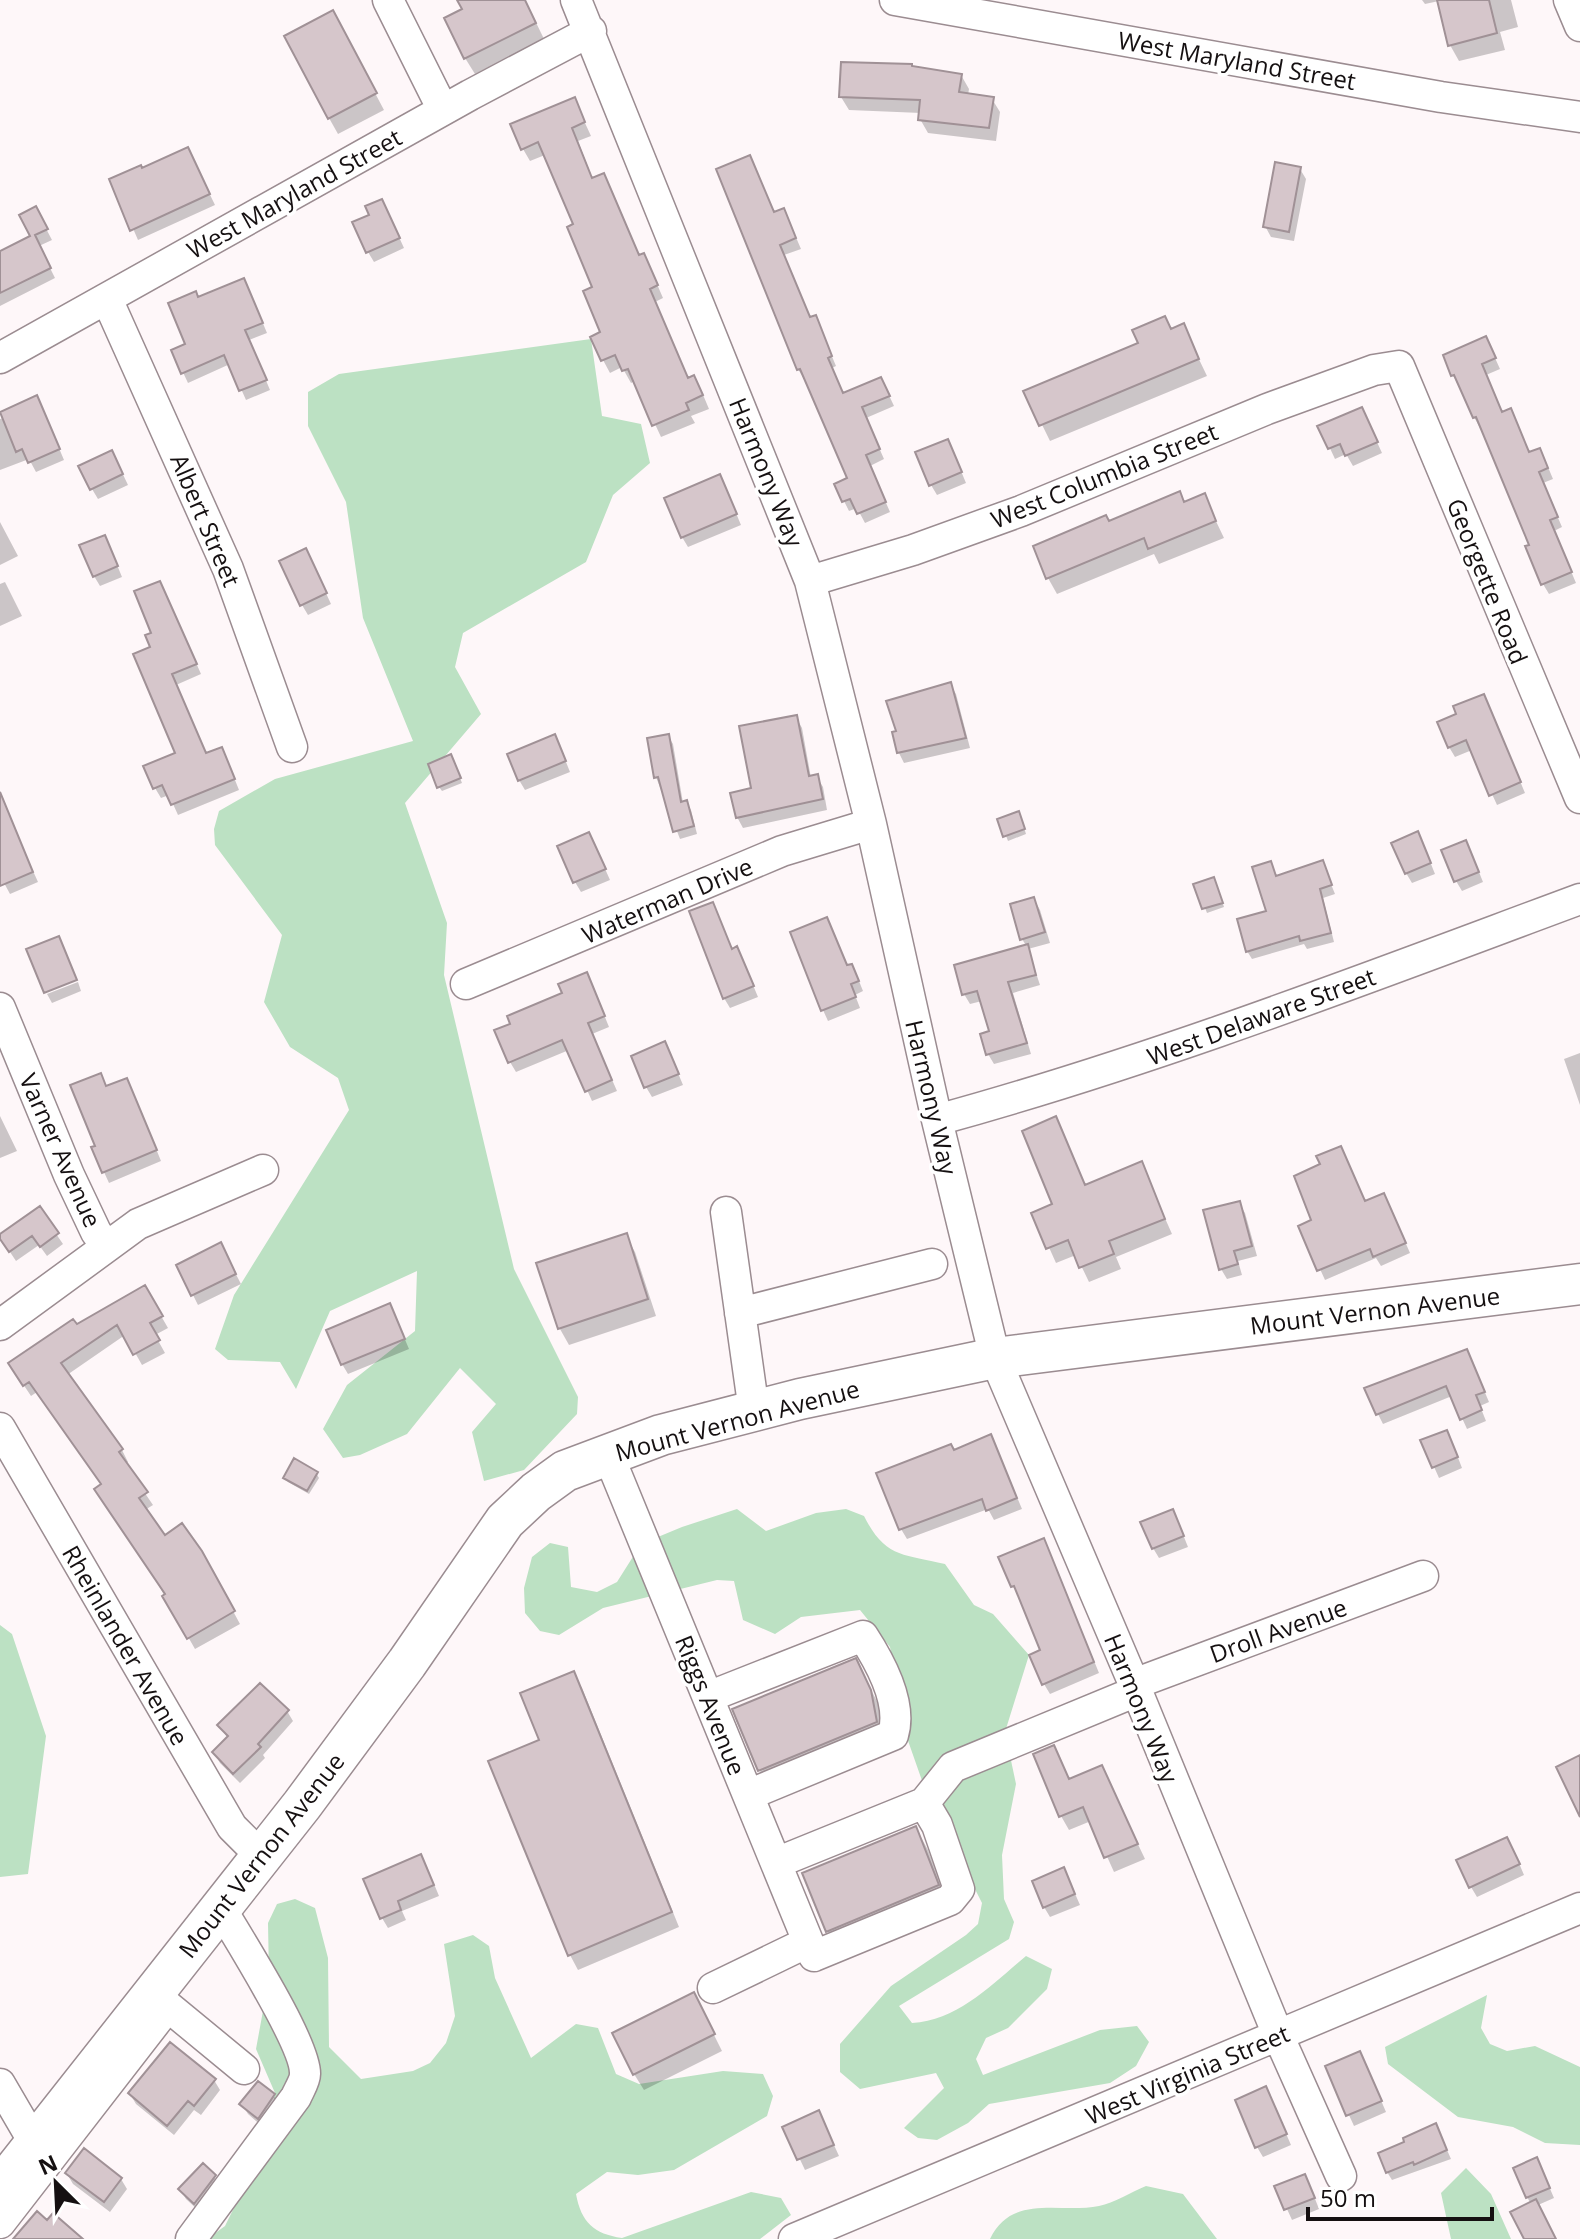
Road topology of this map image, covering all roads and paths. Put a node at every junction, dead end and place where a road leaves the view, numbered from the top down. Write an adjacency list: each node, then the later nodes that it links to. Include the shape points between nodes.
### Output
1 (388, 0): 7 (street)
2 (576, 0): 6 (street, Harmony Way)
3 (895, 0): 8 (street, West Maryland Street)
4 (1569, 0): 5 (street)
5 (1580, 26)
6 (591, 31): 7 (street, West Maryland Street); 12 (street, Harmony Way)
7 (443, 110): 9 (street, West Maryland Street)
8 (1580, 117)
9 (107, 299): 10 (street, West Maryland Street); 13 (street, Albert Street, via 228,569)
10 (0, 358)
11 (1396, 366): 12 (street, West Columbia Street, via 1267,409 1008,516); 14 (street, Georgette Road)
12 (810, 581): 15 (street, Harmony Way)
13 (292, 747)
14 (1580, 798)
15 (871, 824): 17 (street, Waterman Drive, via 782,851); 19 (street, Harmony Way)
16 (1580, 899): 19 (street, West Delaware Street, via 1214,1035)
17 (466, 984)
18 (0, 1008): 22 (street, Varner Avenue, via 69,1175)
19 (937, 1120): 27 (street, Harmony Way)
20 (263, 1170): 22 (street, via 138,1224)
21 (726, 1212): 25 (street)
22 (106, 1246): 26 (street)
23 (932, 1264): 25 (street)
24 (1580, 1284): 27 (main road, Mount Vernon Avenue)
25 (740, 1313): 28 (street)
26 (0, 1325)
27 (995, 1358): 28 (main road, Mount Vernon Avenue); 32 (street, Harmony Way)
28 (754, 1411): 30 (main road, Mount Vernon Avenue)
29 (0, 1428): 36 (street, Rheinlander Avenue, via 232,1827)
30 (608, 1454): 33 (street, Riggs Avenue); 36 (main road, Mount Vernon Avenue, via 565,1471 505,1521 407,1663)
31 (1423, 1576): 32 (street, Droll Avenue)
32 (1136, 1687): 35 (street, Droll Avenue, via 953,1767); 43 (street, Harmony Way)
33 (708, 1697): 34 (street, Riggs Avenue); 34 (street, via 863,1636 881,1667 898,1722 893,1735)
34 (748, 1795): 37 (street, Riggs Avenue)
35 (924, 1803): 37 (street); 40 (street, via 959,1889 950,1900)
36 (261, 1856): 39 (main road, Mount Vernon Avenue)
37 (776, 1863): 40 (street, Riggs Avenue)
38 (1580, 1908): 43 (street, West Virginia Street)
39 (226, 1917): 42 (main road, Mount Vernon Avenue); 50 (street, via 280,2010 306,2076)
40 (811, 1949): 41 (street)
41 (713, 1988)
42 (161, 2000): 44 (street); 46 (main road, Mount Vernon Avenue); 49 (street)
43 (1278, 2035): 47 (street, Harmony Way); 51 (street, West Virginia Street)
44 (244, 2069)
45 (0, 2084): 46 (street)
46 (35, 2144): 48 (main road, Mount Vernon Avenue)
47 (1341, 2176)
48 (0, 2188)
49 (0, 2223)
50 (191, 2239)
51 (794, 2239)

